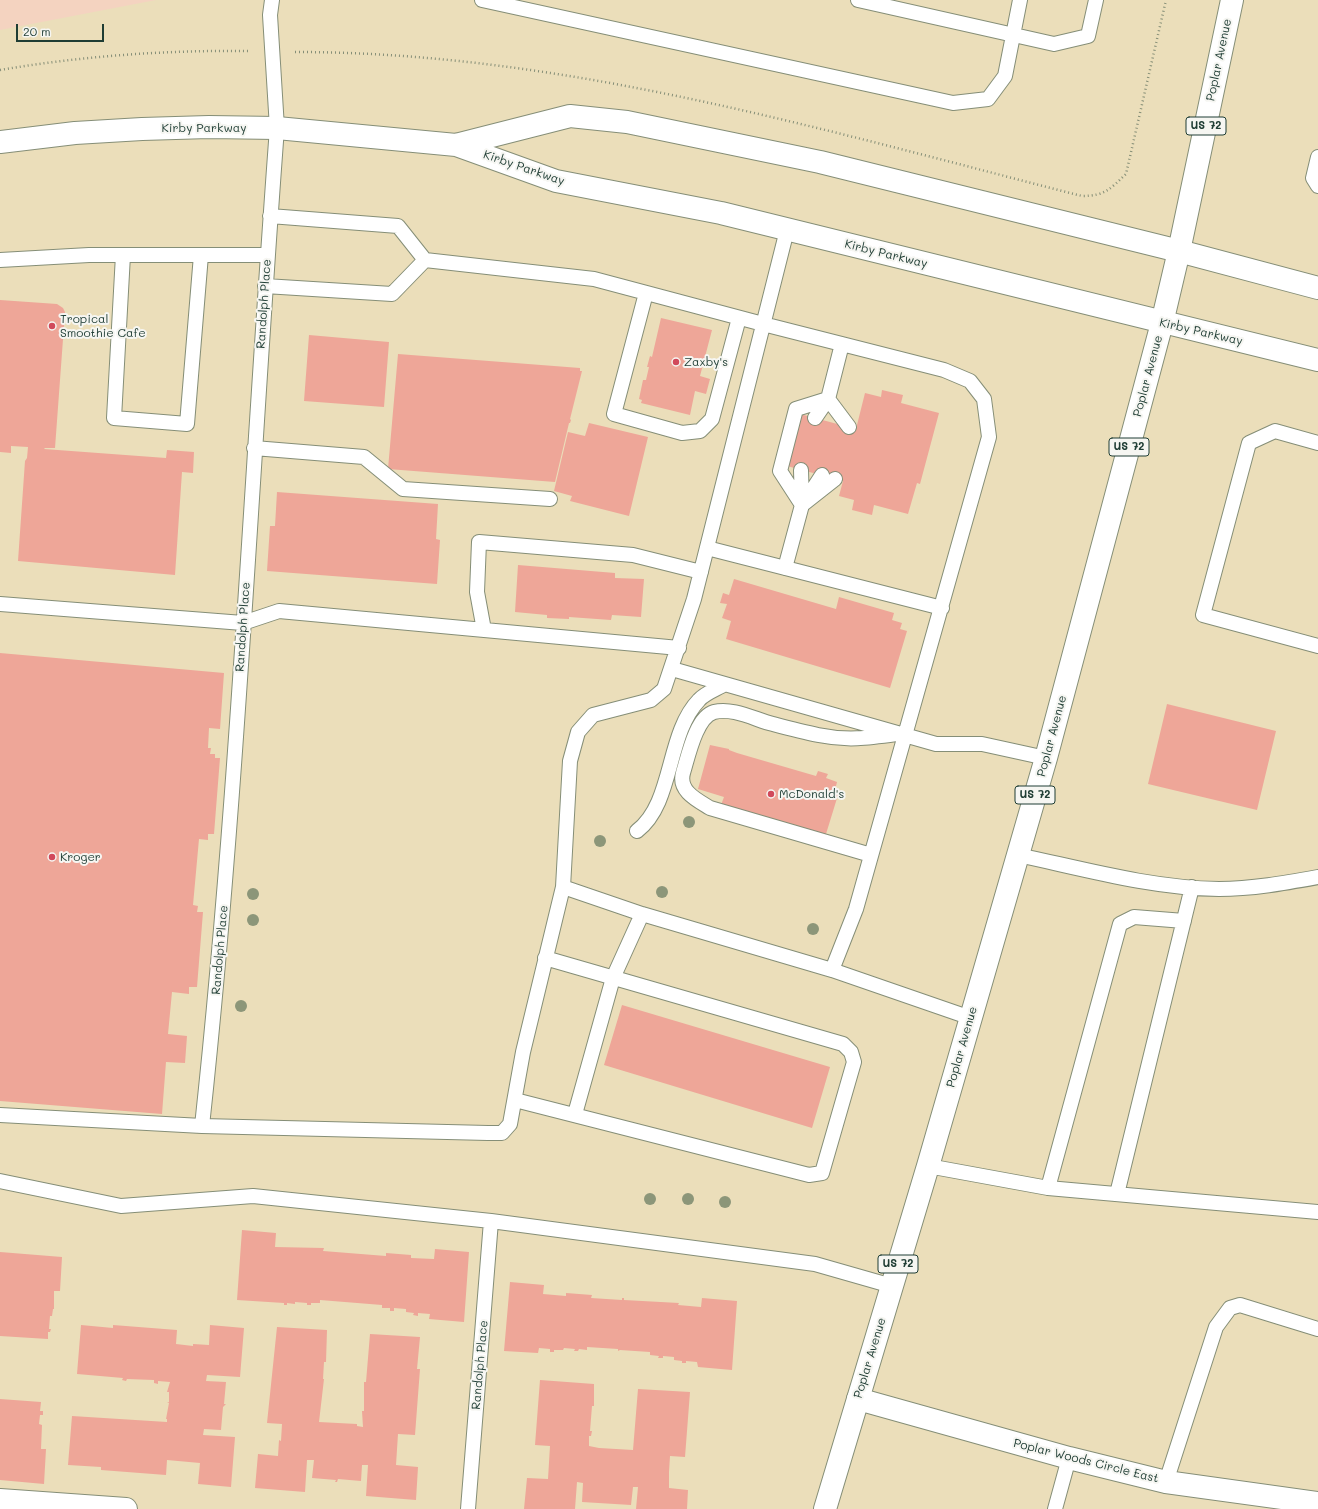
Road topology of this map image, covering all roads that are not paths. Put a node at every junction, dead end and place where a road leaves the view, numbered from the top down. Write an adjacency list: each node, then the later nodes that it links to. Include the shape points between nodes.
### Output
1 (272, 0): 8 (lane, Randolph Place, via 270,15)
2 (482, 0): 7 (lane, via 953,103 988,99 1005,76)
3 (858, 0): 7 (lane)
4 (1020, 0): 7 (lane)
5 (1096, 0): 7 (lane, via 1088,36 1054,44)
6 (1232, 0): 15 (main road, Poplar Avenue / US 72)
7 (1013, 34)
8 (277, 128): 9 (main road, Kirby Parkway, via 142,129 75,133); 10 (main road, Kirby Parkway); 13 (lane, Randolph Place)
9 (0, 142)
10 (456, 144): 14 (main road, Kirby Parkway, via 556,181 721,213); 15 (main road, Kirby Parkway, via 570,116 627,122 820,162)
11 (1318, 157): 12 (lane, via 1313,178)
12 (1318, 186)
13 (270, 216): 18 (lane, Randolph Place); 20 (lane, via 398,226)
14 (787, 230): 25 (main road, Kirby Parkway); 26 (lane)
15 (1179, 251): 22 (main road, Kirby Parkway); 25 (main road, Poplar Avenue / US 72)
16 (123, 255): 17 (lane); 17 (lane, via 114,418 187,424); 19 (lane)
17 (201, 255): 18 (lane)
18 (267, 255): 21 (lane, Randolph Place)
19 (0, 260)
20 (425, 260): 21 (lane, via 392,294); 23 (lane, via 594,279)
21 (265, 286): 33 (lane, Randolph Place)
22 (1318, 288)
23 (646, 293): 24 (lane); 24 (lane, via 614,414 682,433 700,431 712,419)
24 (739, 318): 26 (lane)
25 (1162, 323): 28 (main road, Kirby Parkway); 50 (main road, Poplar Avenue / US 72)
26 (763, 324): 27 (lane); 38 (lane)
27 (842, 344): 29 (lane); 42 (lane, via 944,370 970,381 984,399 989,437)
28 (1318, 360)
29 (828, 399): 30 (lane); 31 (lane); 37 (lane, via 796,409 780,471)
30 (815, 418)
31 (842, 425)
32 (1318, 443): 45 (lane, via 1275,431 1249,443 1203,615)
33 (254, 448): 36 (lane, via 364,457 403,489); 43 (lane, Randolph Place)
34 (801, 470): 37 (lane)
35 (828, 477): 37 (lane)
36 (550, 499)
37 (802, 505): 39 (lane)
38 (707, 548): 39 (lane); 40 (lane)
39 (785, 568): 42 (lane)
40 (701, 572): 44 (lane, via 633,555 479,542 477,592); 46 (lane)
41 (0, 604): 43 (lane)
42 (942, 608): 49 (lane)
43 (243, 623): 44 (lane, via 279,611); 66 (lane, Randolph Place, via 225,891)
44 (484, 630): 46 (lane)
45 (1318, 646)
46 (679, 648): 47 (lane)
47 (672, 669): 48 (lane); 55 (lane, via 664,689 651,700 593,715 578,732 570,761)
48 (725, 684): 49 (lane); 51 (lane, via 699,699 683,723 654,812)
49 (901, 735): 50 (lane, via 936,744 982,744); 52 (lane); 52 (lane, via 856,740 773,724 732,712 714,712 696,731 682,777 684,789 710,808)
50 (1046, 758): 53 (main road, Poplar Avenue / US 72)
51 (637, 831)
52 (871, 855): 60 (lane, via 856,908)
53 (1018, 855): 56 (lane, via 1162,885); 62 (main road, Poplar Avenue / US 72)
54 (1318, 877): 56 (lane, via 1260,887)
55 (563, 887): 57 (lane); 59 (lane)
56 (1192, 887): 58 (lane)
57 (642, 914): 60 (lane); 61 (lane)
58 (1184, 921): 69 (lane, via 1134,917 1120,924); 70 (lane)
59 (544, 958): 61 (lane); 63 (lane)
60 (832, 970): 62 (lane)
61 (613, 978): 64 (lane); 64 (lane, via 843,1044 851,1052 854,1062 852,1070 822,1173 809,1175)
62 (971, 1018): 67 (main road, Poplar Avenue / US 72)
63 (515, 1100): 64 (lane); 66 (lane, via 510,1124 502,1133)
64 (574, 1114)
65 (0, 1115): 66 (lane)
66 (202, 1126)
67 (928, 1166): 69 (lane); 73 (main road, Poplar Avenue / US 72)
68 (0, 1181): 72 (lane, via 121,1206 253,1196)
69 (1048, 1188): 70 (lane)
70 (1117, 1194): 71 (lane)
71 (1318, 1212)
72 (491, 1221): 73 (lane, via 815,1264); 81 (lane, Randolph Place)
73 (892, 1286): 75 (main road, Poplar Avenue / US 72)
74 (1318, 1329): 77 (lane, via 1240,1305 1230,1308 1216,1327)
75 (858, 1399): 76 (main road, Poplar Woods Circle East); 82 (main road, Poplar Avenue / US 72)
76 (1069, 1458): 77 (main road, Poplar Woods Circle East); 83 (lane)
77 (1166, 1482): 79 (main road, Poplar Woods Circle East)
78 (0, 1500): 80 (main road)
79 (1318, 1503)
80 (126, 1509)
81 (468, 1509)
82 (825, 1509)
83 (1055, 1509)

